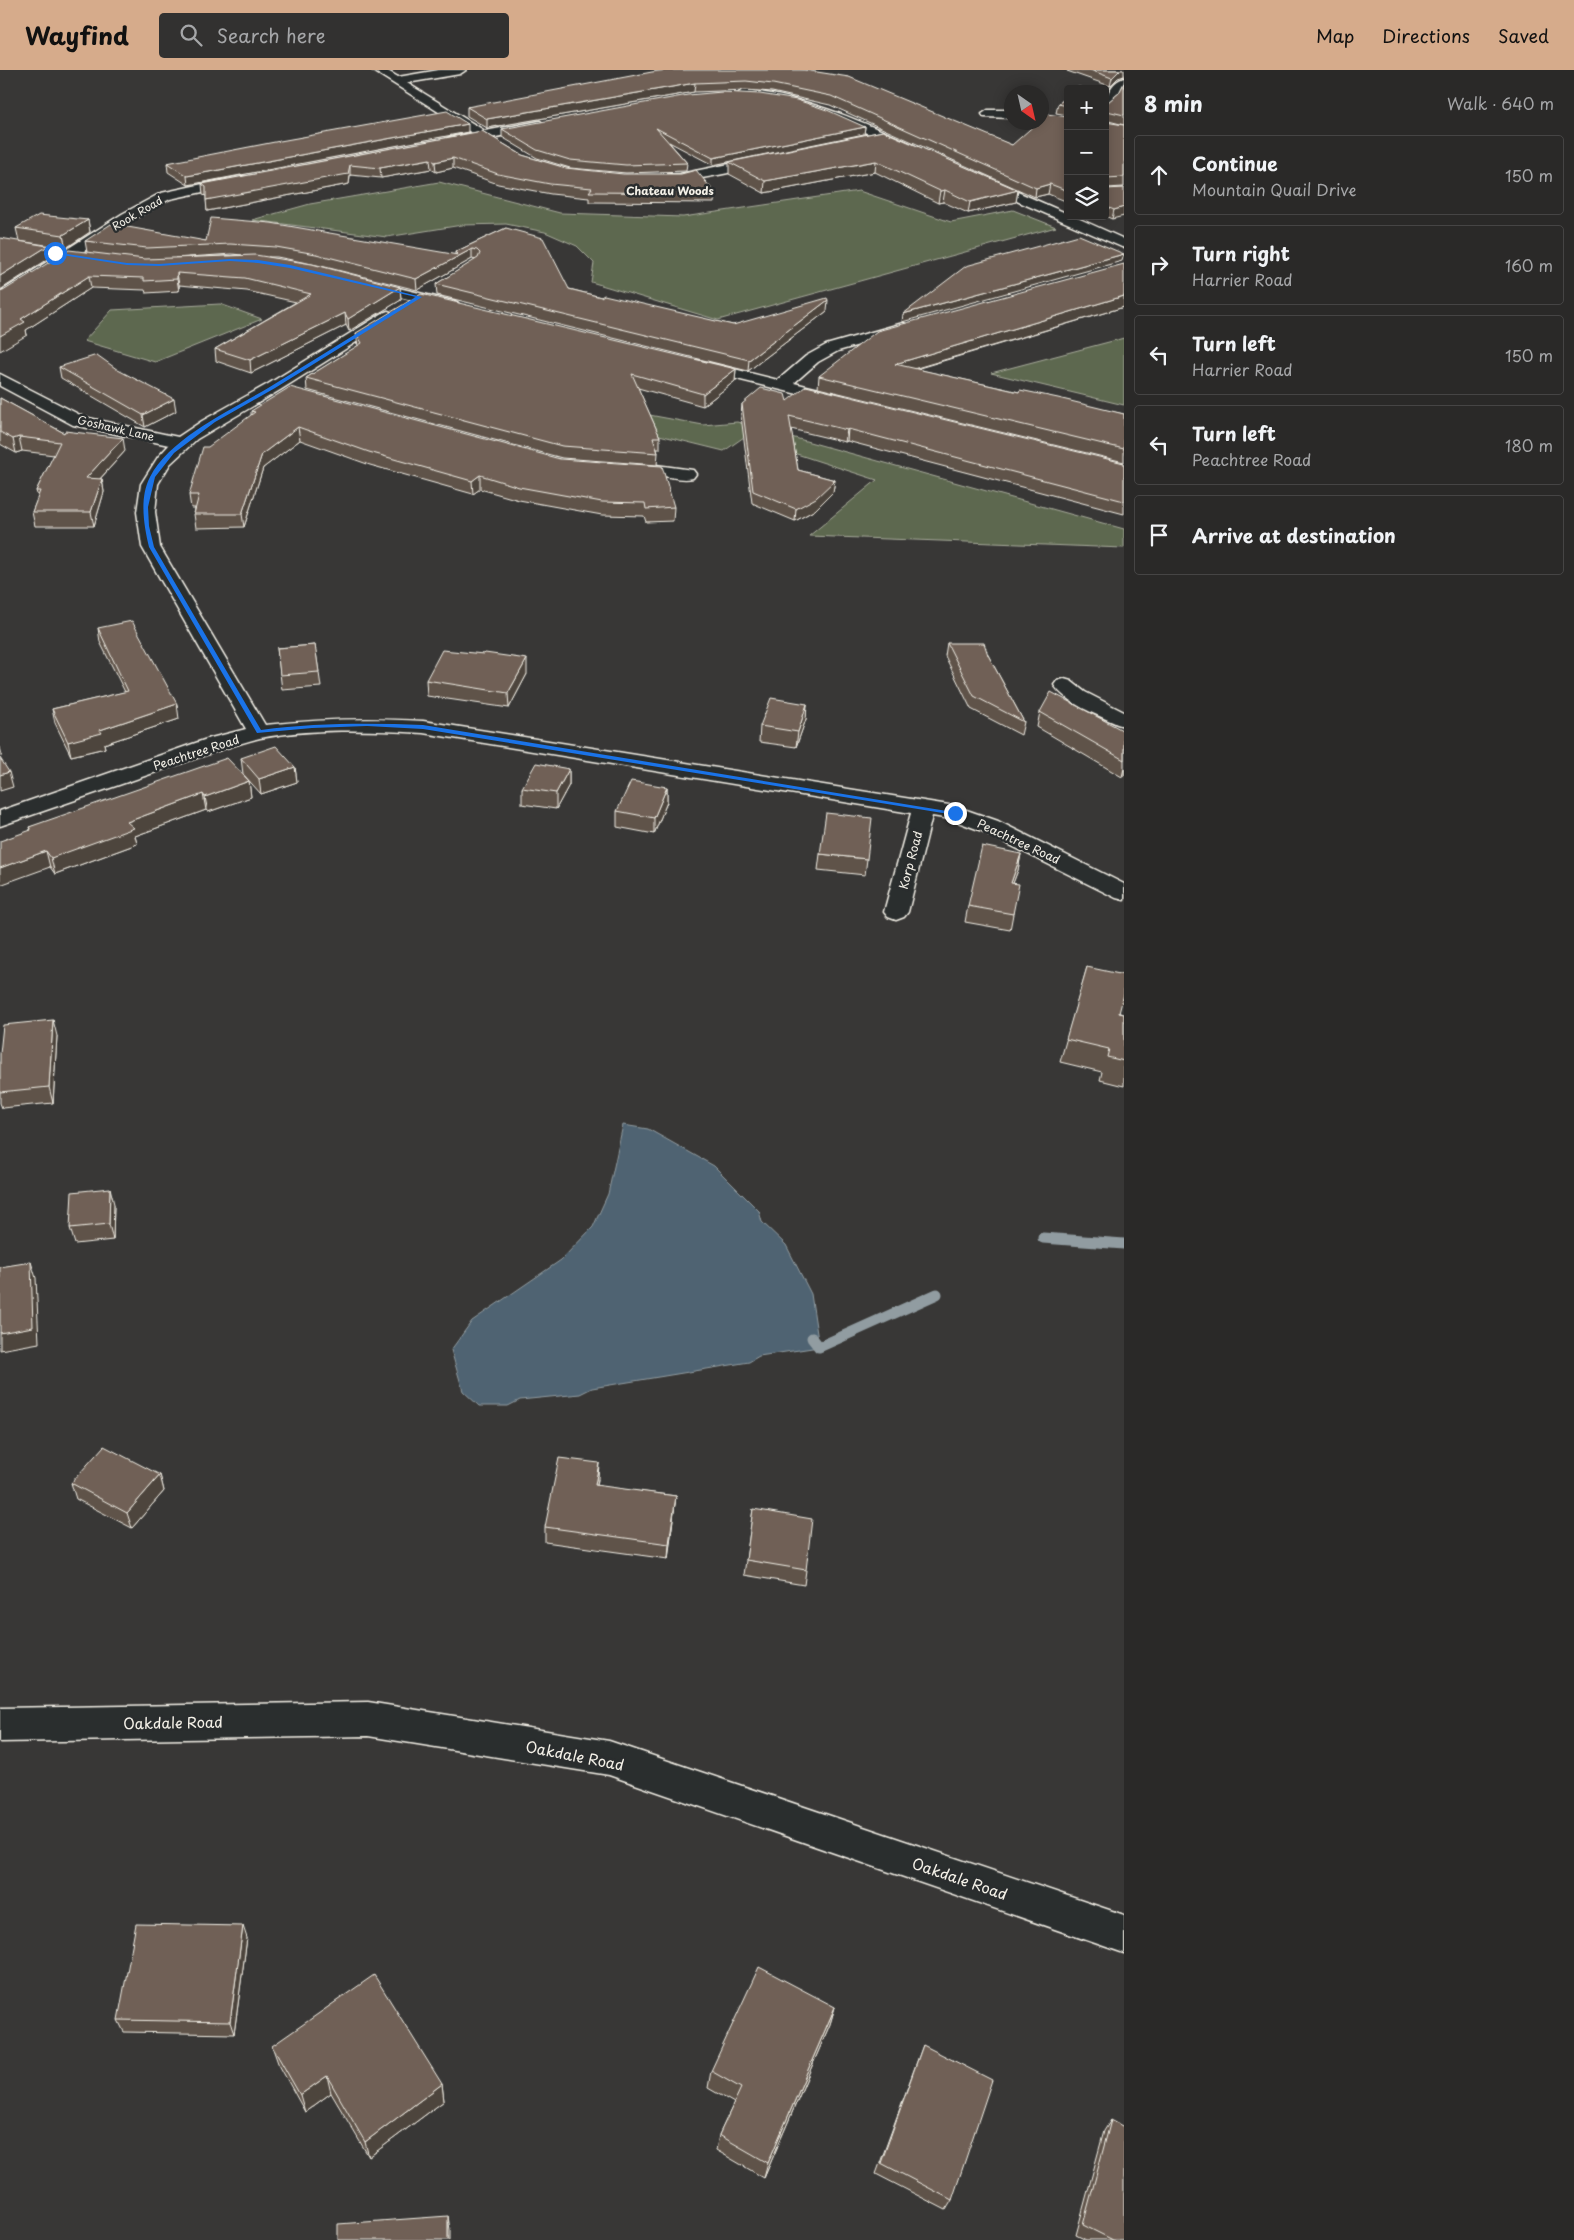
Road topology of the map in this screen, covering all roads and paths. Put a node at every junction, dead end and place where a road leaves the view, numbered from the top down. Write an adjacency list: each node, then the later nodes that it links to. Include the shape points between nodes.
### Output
1 (378, 70): 3 (street)
2 (460, 70): 3 (street)
3 (396, 81): 10 (street)
4 (1124, 82): 6 (street)
5 (733, 94): 11 (street, via 804,103)
6 (1109, 100)
7 (988, 114): 8 (street)
8 (1004, 114)
9 (553, 122): 10 (street)
10 (484, 135): 13 (street); 14 (street)
11 (884, 136): 12 (street); 15 (street)
12 (864, 141)
13 (443, 143)
14 (501, 146)
15 (921, 153)
16 (781, 158): 19 (street, via 680,178)
17 (974, 177): 21 (street)
18 (253, 178): 24 (street, Rook Road, via 166,196)
19 (653, 179)
20 (1058, 200): 21 (street)
21 (1037, 205): 22 (street)
22 (1124, 244)
23 (46, 252): 24 (street)
24 (67, 255): 25 (street); 29 (street, Rook Road)
25 (91, 259)
26 (351, 280): 28 (street)
27 (442, 283): 28 (street)
28 (420, 297): 30 (street); 35 (street)
29 (0, 299)
30 (462, 307)
31 (919, 324): 34 (street, via 832,348 812,359)
32 (681, 360): 34 (street)
33 (0, 379): 38 (street, Goshawk Lane, via 79,422)
34 (782, 385): 37 (street)
35 (273, 387): 36 (street); 38 (street)
36 (296, 394)
37 (855, 403)
38 (182, 443): 43 (street, via 152,477 146,526 152,547)
39 (609, 470): 40 (street)
40 (687, 474)
41 (1064, 685): 42 (street)
42 (1124, 720)
43 (259, 732): 44 (street, Peachtree Road, via 367,724 423,727); 45 (street, Peachtree Road)
44 (924, 808): 46 (street, Peachtree Road, via 955,813 990,826); 47 (street, Korp Road)
45 (0, 818)
46 (1124, 893)
47 (896, 912)
48 (0, 1725): 49 (street, Oakdale Road, via 368,1719 609,1758)
49 (1124, 1934)

